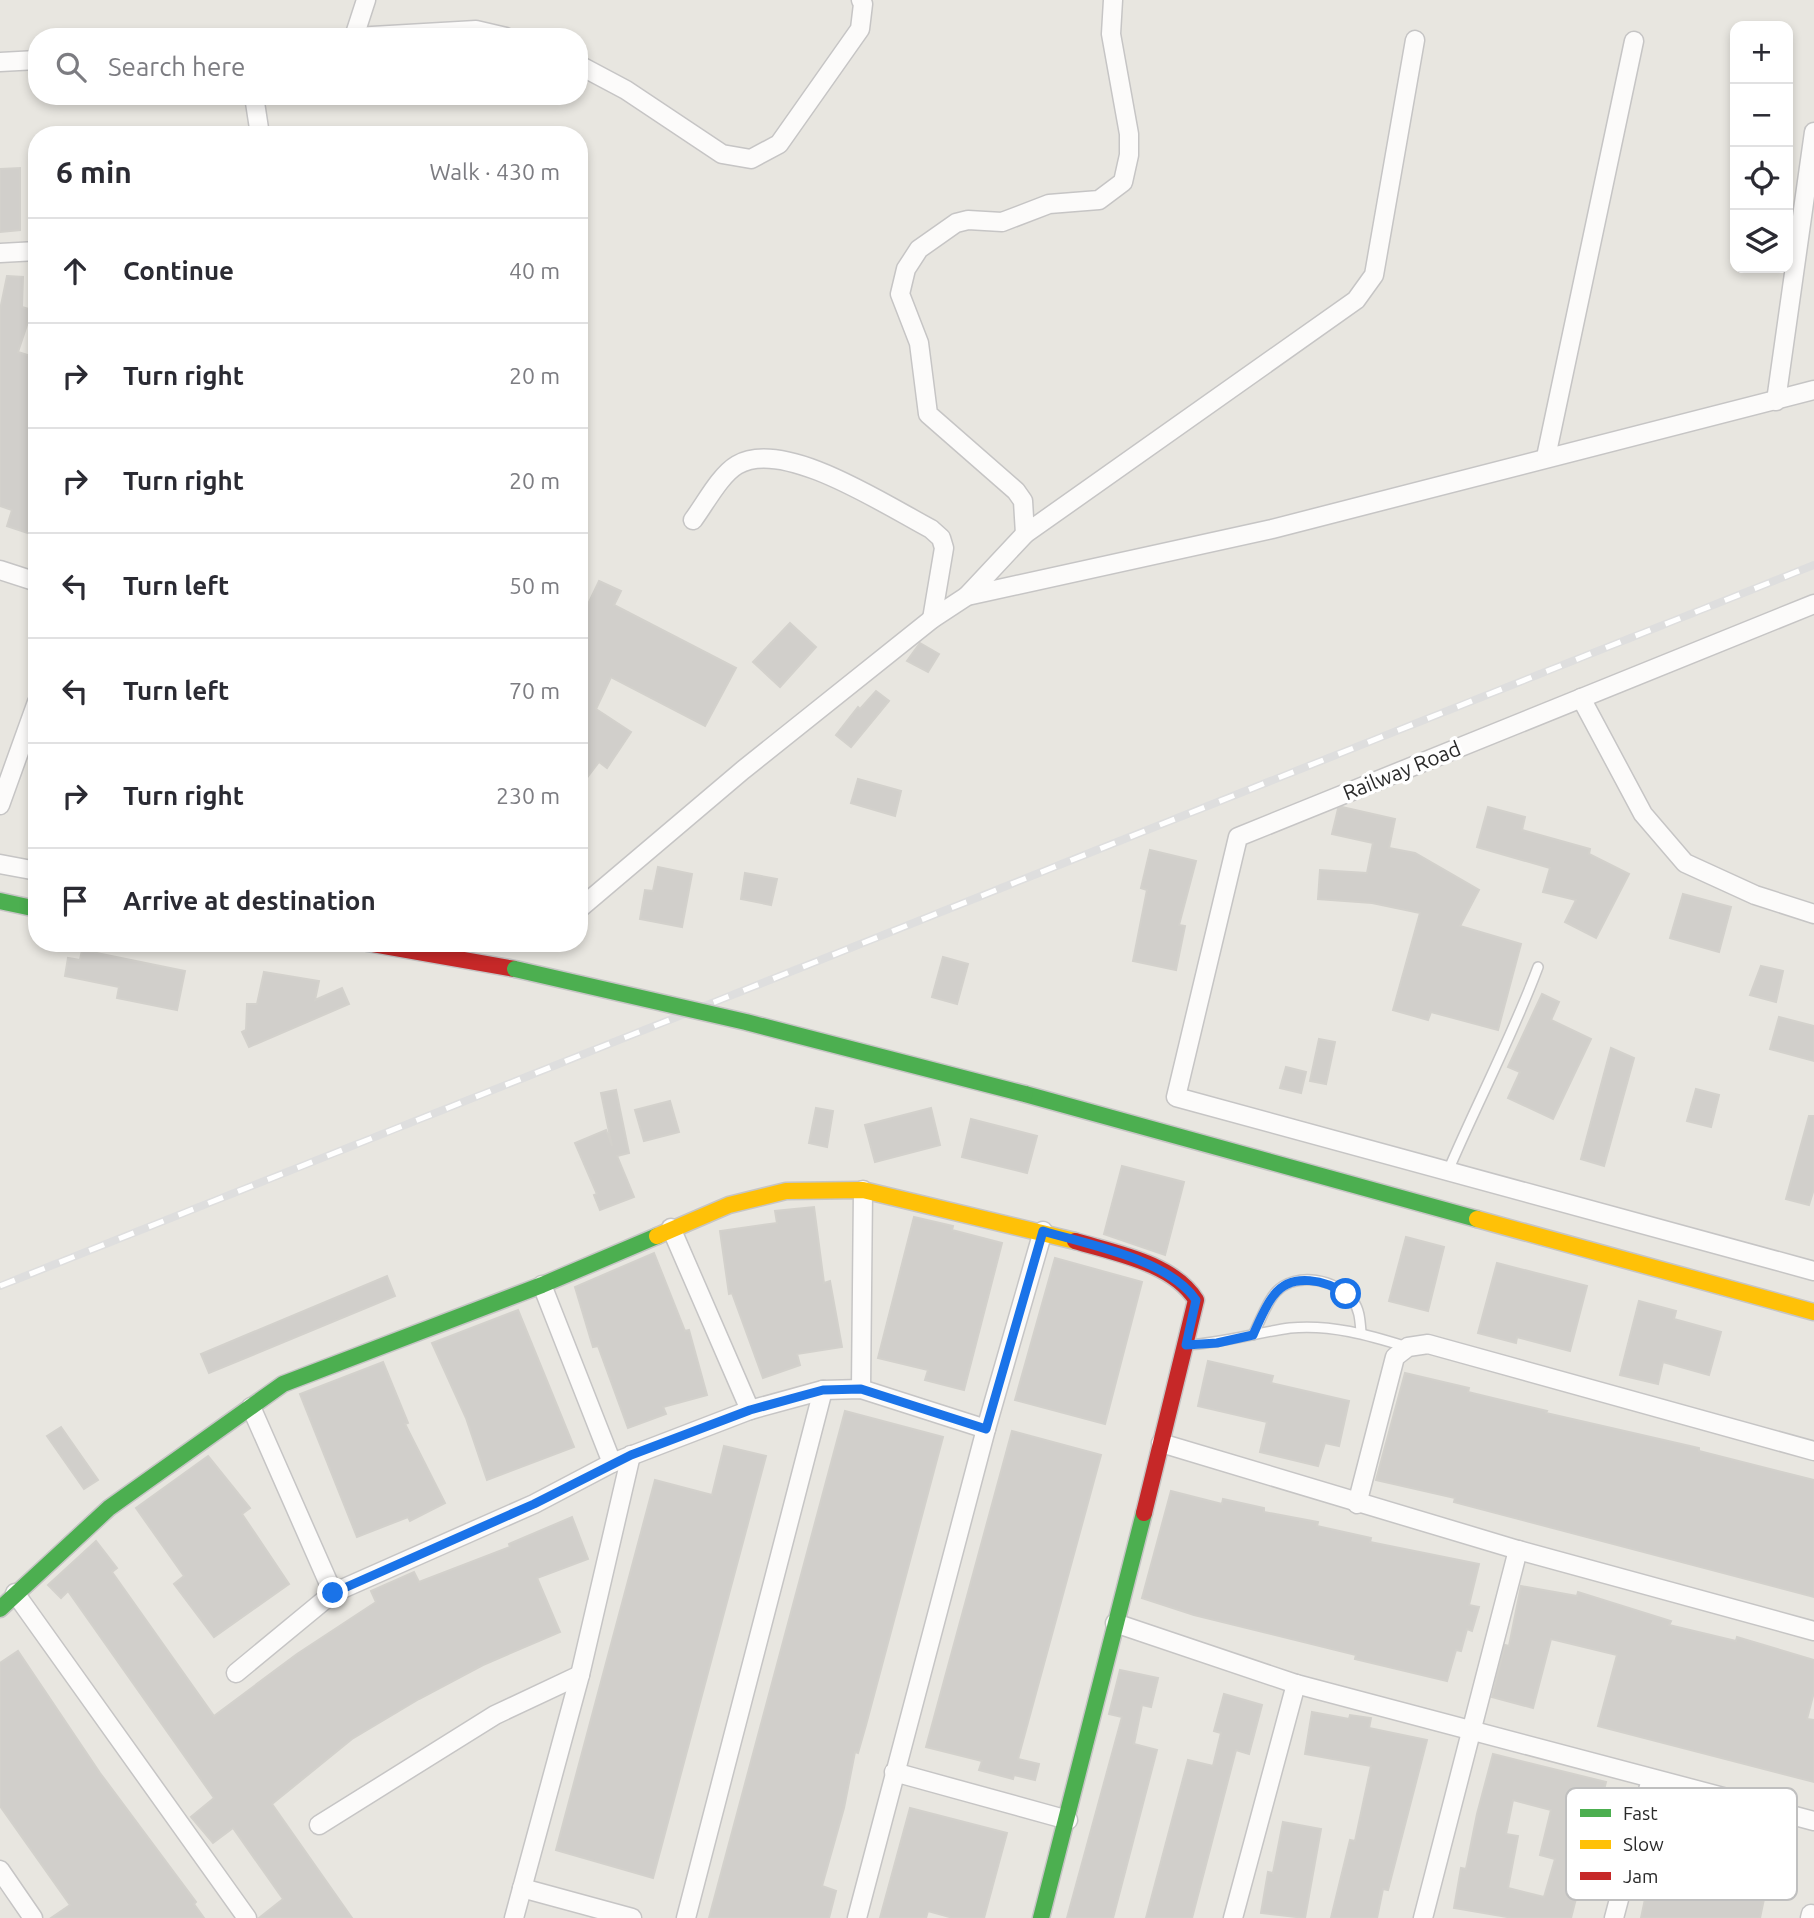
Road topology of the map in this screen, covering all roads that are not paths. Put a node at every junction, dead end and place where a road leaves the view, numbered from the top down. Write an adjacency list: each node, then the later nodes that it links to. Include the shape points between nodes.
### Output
1 (366, 0): 4 (street)
2 (861, 0): 9 (street, via 860,29 779,145 751,159 722,153)
3 (1113, 0): 19 (street, via 1111,34 1129,134 1123,182 1100,200 1049,204 1002,222 956,223 919,249 906,269 900,294 919,343 928,414 1016,491 1023,501)
4 (357, 28)
5 (1415, 40): 19 (street, via 1374,275 1366,289)
6 (1634, 41): 17 (street)
7 (28, 60): 8 (street)
8 (0, 62)
9 (588, 70)
10 (255, 105): 11 (street)
11 (259, 126)
12 (1814, 132): 16 (street)
13 (28, 251): 14 (street)
14 (0, 253)
15 (1814, 390): 16 (street)
16 (1776, 401): 17 (street)
17 (1546, 457): 22 (street, via 1272,528)
18 (693, 520): 24 (street, via 733,467 750,458 804,464 941,538 944,548)
19 (1024, 534): 22 (street)
20 (0, 570): 21 (street)
21 (28, 579)
22 (967, 596): 24 (street)
23 (1814, 604): 25 (street, Railway Road)
24 (932, 619): 31 (street)
25 (1580, 698): 33 (street, via 1643,814 1685,863 1755,895); 36 (street, Railway Road, via 1238,837 1176,1097)
26 (28, 727): 27 (street)
27 (0, 805)
28 (0, 864): 29 (street)
29 (28, 869)
30 (0, 901): 32 (street)
31 (588, 901)
32 (28, 907)
33 (1814, 914)
34 (416, 952): 42 (street, bridge, via 746,1022 1025,1094)
35 (1538, 968): 36 (lane)
36 (1447, 1171): 40 (street)
37 (863, 1190): 38 (street, via 786,1191 729,1205); 39 (street); 47 (street)
38 (671, 1228): 41 (street); 50 (street)
39 (1043, 1231): 45 (street, via 1117,1254 1186,1284 1196,1300); 51 (street)
40 (1814, 1271)
41 (542, 1285): 49 (street, via 283,1384); 55 (street)
42 (1814, 1312)
43 (1362, 1332): 44 (lane, via 1291,1328); 44 (lane, via 1358,1310 1346,1294 1329,1283 1308,1279 1274,1294); 46 (lane)
44 (1253, 1335): 45 (lane)
45 (1186, 1345): 52 (street)
46 (1408, 1347): 53 (street, via 1428,1344); 56 (street, via 1395,1357)
47 (861, 1389): 48 (street); 51 (street)
48 (823, 1390): 50 (street); 82 (street)
49 (251, 1406): 58 (street, via 109,1508); 59 (street)
50 (750, 1410): 54 (street)
51 (986, 1429): 67 (street)
52 (1161, 1443): 56 (street); 61 (street)
53 (1814, 1451)
54 (631, 1455): 55 (street); 64 (street)
55 (612, 1463): 59 (street, via 534,1504)
56 (1357, 1504): 57 (street)
57 (1518, 1550): 62 (street); 66 (street)
58 (16, 1592): 60 (street); 79 (street)
59 (333, 1593): 63 (street)
60 (0, 1609)
61 (1115, 1623): 65 (street); 72 (street)
62 (1814, 1631)
63 (236, 1673)
64 (580, 1675): 74 (street, via 495,1715); 76 (street)
65 (1296, 1684): 66 (street); 85 (street)
66 (1472, 1732): 68 (street); 86 (street)
67 (894, 1772): 72 (street); 83 (street)
68 (1651, 1779): 69 (street); 70 (street)
69 (1649, 1788)
70 (1686, 1788)
71 (1797, 1817): 73 (street)
72 (1068, 1820): 84 (street)
73 (1814, 1821)
74 (320, 1825)
75 (0, 1870): 78 (street)
76 (522, 1888): 80 (street); 81 (street)
77 (1619, 1900): 87 (street)
78 (33, 1918)
79 (247, 1918)
80 (514, 1918)
81 (632, 1918)
82 (686, 1918)
83 (857, 1918)
84 (1041, 1918)
85 (1233, 1918)
86 (1423, 1918)
87 (1614, 1918)

